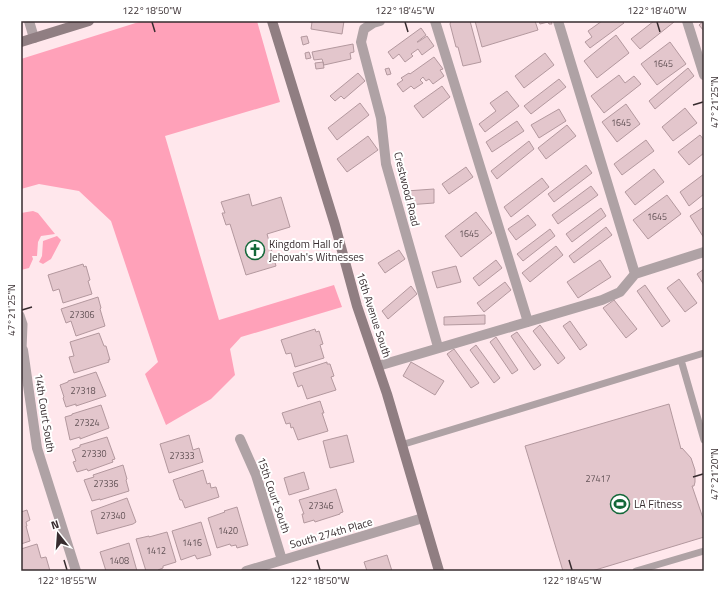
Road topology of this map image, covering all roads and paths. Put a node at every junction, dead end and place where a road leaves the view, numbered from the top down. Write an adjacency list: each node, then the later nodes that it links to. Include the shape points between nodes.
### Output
1 (29, 21): 8 (street)
2 (89, 21): 8 (main road)
3 (272, 21): 19 (main road, 16th Avenue South, via 333,218 357,306)
4 (380, 21): 15 (street, Crestwood Road, via 364,29 361,42 382,118 386,164)
5 (435, 21): 14 (street)
6 (558, 21): 12 (street)
7 (688, 21): 10 (street)
8 (34, 38): 9 (main road)
9 (21, 42)
10 (704, 75)
11 (704, 252): 12 (street)
12 (635, 274): 14 (street, via 620,292 602,300)
13 (21, 314): 16 (lane, via 24,324)
14 (528, 322): 15 (street)
15 (438, 347): 19 (street)
16 (23, 350): 26 (street, 14th Court South, via 37,448)
17 (704, 353): 18 (lane)
18 (680, 360): 21 (lane); 22 (lane)
19 (378, 366): 22 (main road, 16th Avenue South)
20 (240, 439): 25 (street, 15th Court South, via 256,475)
21 (704, 440)
22 (401, 445): 23 (main road, 16th Avenue South)
23 (423, 518): 25 (street, South 274th Place); 28 (main road, 16th Avenue South)
24 (704, 551): 29 (lane)
25 (282, 560): 27 (street, South 274th Place)
26 (76, 571)
27 (246, 571)
28 (439, 571)
29 (636, 571)

